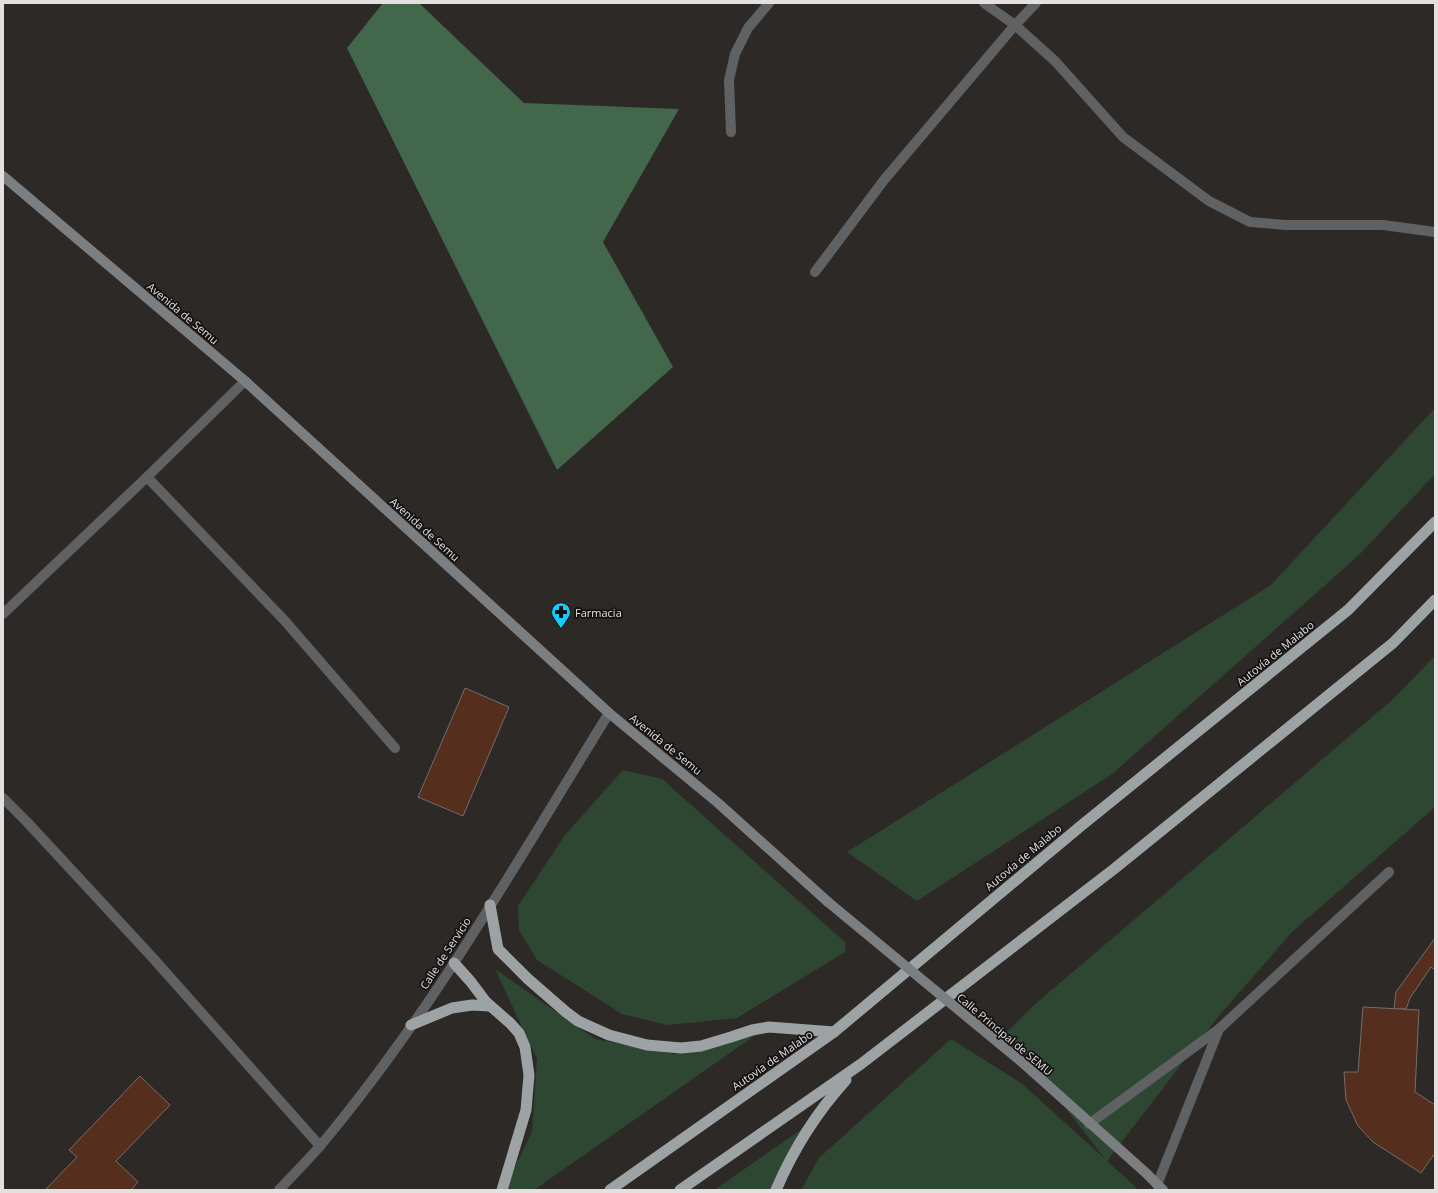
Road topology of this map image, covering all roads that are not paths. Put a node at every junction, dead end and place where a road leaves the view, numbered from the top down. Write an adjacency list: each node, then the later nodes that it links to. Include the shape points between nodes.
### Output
1 (769, 3): 5 (street, via 748,28 735,54 729,80)
2 (984, 3): 4 (street)
3 (1036, 3): 4 (street)
4 (1015, 26): 7 (street, via 1055,61 1123,137 1209,201 1250,222 1286,225 1383,225); 8 (street, via 884,180)
5 (731, 132)
6 (3, 176): 9 (main road, Avenida de Semu)
7 (1435, 232)
8 (815, 272)
9 (245, 381): 10 (street); 14 (main road, Avenida de Semu)
10 (147, 477): 13 (street); 15 (street, via 285,621)
11 (1435, 522): 24 (highway, Autovía de Malabo, via 1348,610 1076,830)
12 (1435, 600): 25 (highway, via 1393,643 1126,859)
13 (3, 614)
14 (609, 713): 18 (main road, Avenida de Semu, via 718,803); 19 (street, Calle de Servicio)
15 (395, 748)
16 (3, 798): 27 (street, via 152,957)
17 (1389, 872): 23 (street)
18 (828, 902): 26 (main road, Calle Principal de SEMU, bridge, via 1023,1063)
19 (490, 905): 20 (street, Calle de Servicio); 24 (highway, via 498,949 566,1012 609,1035 647,1045 681,1048 701,1046 768,1027)
20 (454, 963): 21 (highway); 22 (street, Calle de Servicio)
21 (490, 1006): 22 (highway, via 452,1008); 30 (highway, via 519,1032 525,1047 529,1075 526,1110)
22 (411, 1025): 27 (street, Calle de Servicio, via 389,1058)
23 (1219, 1029): 26 (street); 28 (street)
24 (834, 1032): 31 (highway, Autovía de Malabo)
25 (860, 1064): 32 (highway); 33 (highway, via 830,1097 792,1153)
26 (1089, 1124): 28 (main road, Calle Principal de SEMU)
27 (320, 1146): 29 (street, Calle de Servicio)
28 (1160, 1187)
29 (279, 1190)
30 (502, 1190)
31 (610, 1190)
32 (680, 1190)
33 (776, 1190)

